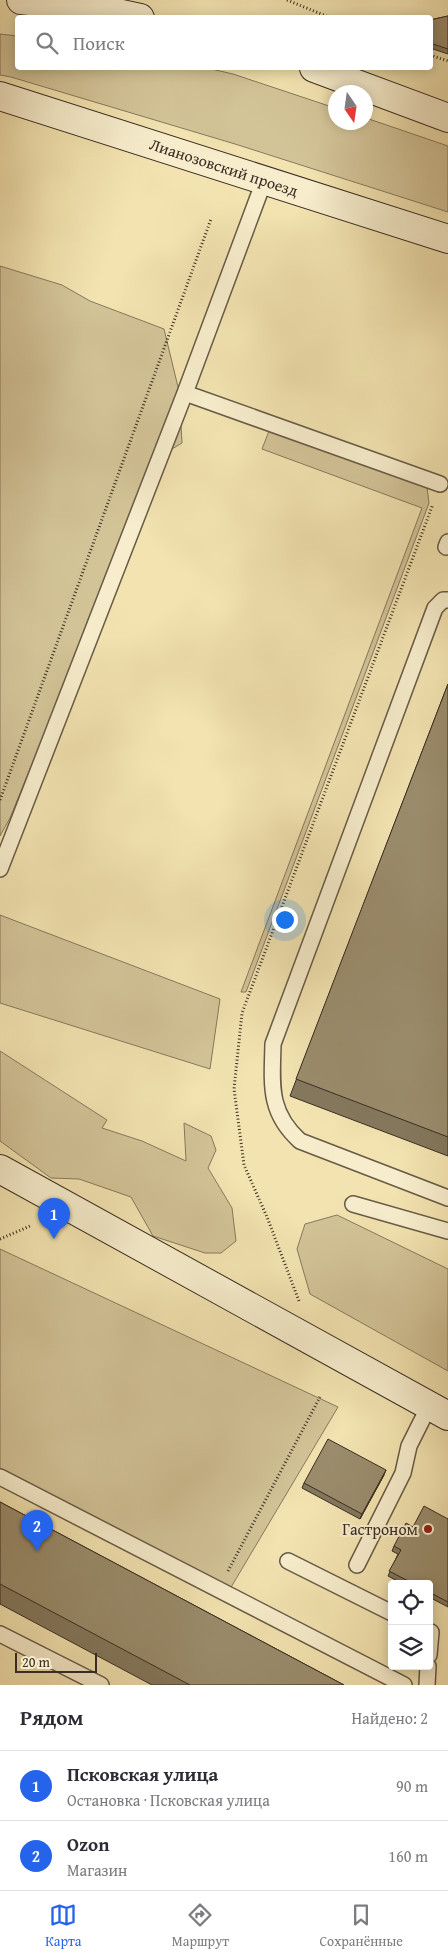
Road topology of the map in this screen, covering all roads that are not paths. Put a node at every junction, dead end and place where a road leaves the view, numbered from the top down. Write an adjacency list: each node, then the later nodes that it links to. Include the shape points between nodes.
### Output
1 (21, 0): 2 (main road)
2 (127, 15)
3 (319, 70): 5 (main road)
4 (0, 96): 6 (main road, Лианозовский проезд)
5 (448, 118)
6 (264, 181): 7 (main road, Лианозовский проезд); 8 (lane)
7 (448, 239)
8 (185, 393): 9 (lane); 11 (lane)
9 (440, 484)
10 (448, 600): 13 (lane, via 443,600 435,608 273,1044 272,1083 277,1110 286,1129 300,1142)
11 (0, 869)
12 (0, 1169): 16 (main road)
13 (448, 1198)
14 (353, 1204): 15 (lane)
15 (448, 1231)
16 (439, 1411): 19 (lane, via 409,1446 403,1473)
17 (0, 1478): 24 (lane)
18 (288, 1561): 20 (lane)
19 (357, 1565)
20 (388, 1611)
21 (0, 1634): 23 (lane)
22 (428, 1670): 25 (lane)
23 (100, 1685)
24 (404, 1685)
25 (427, 1685)

